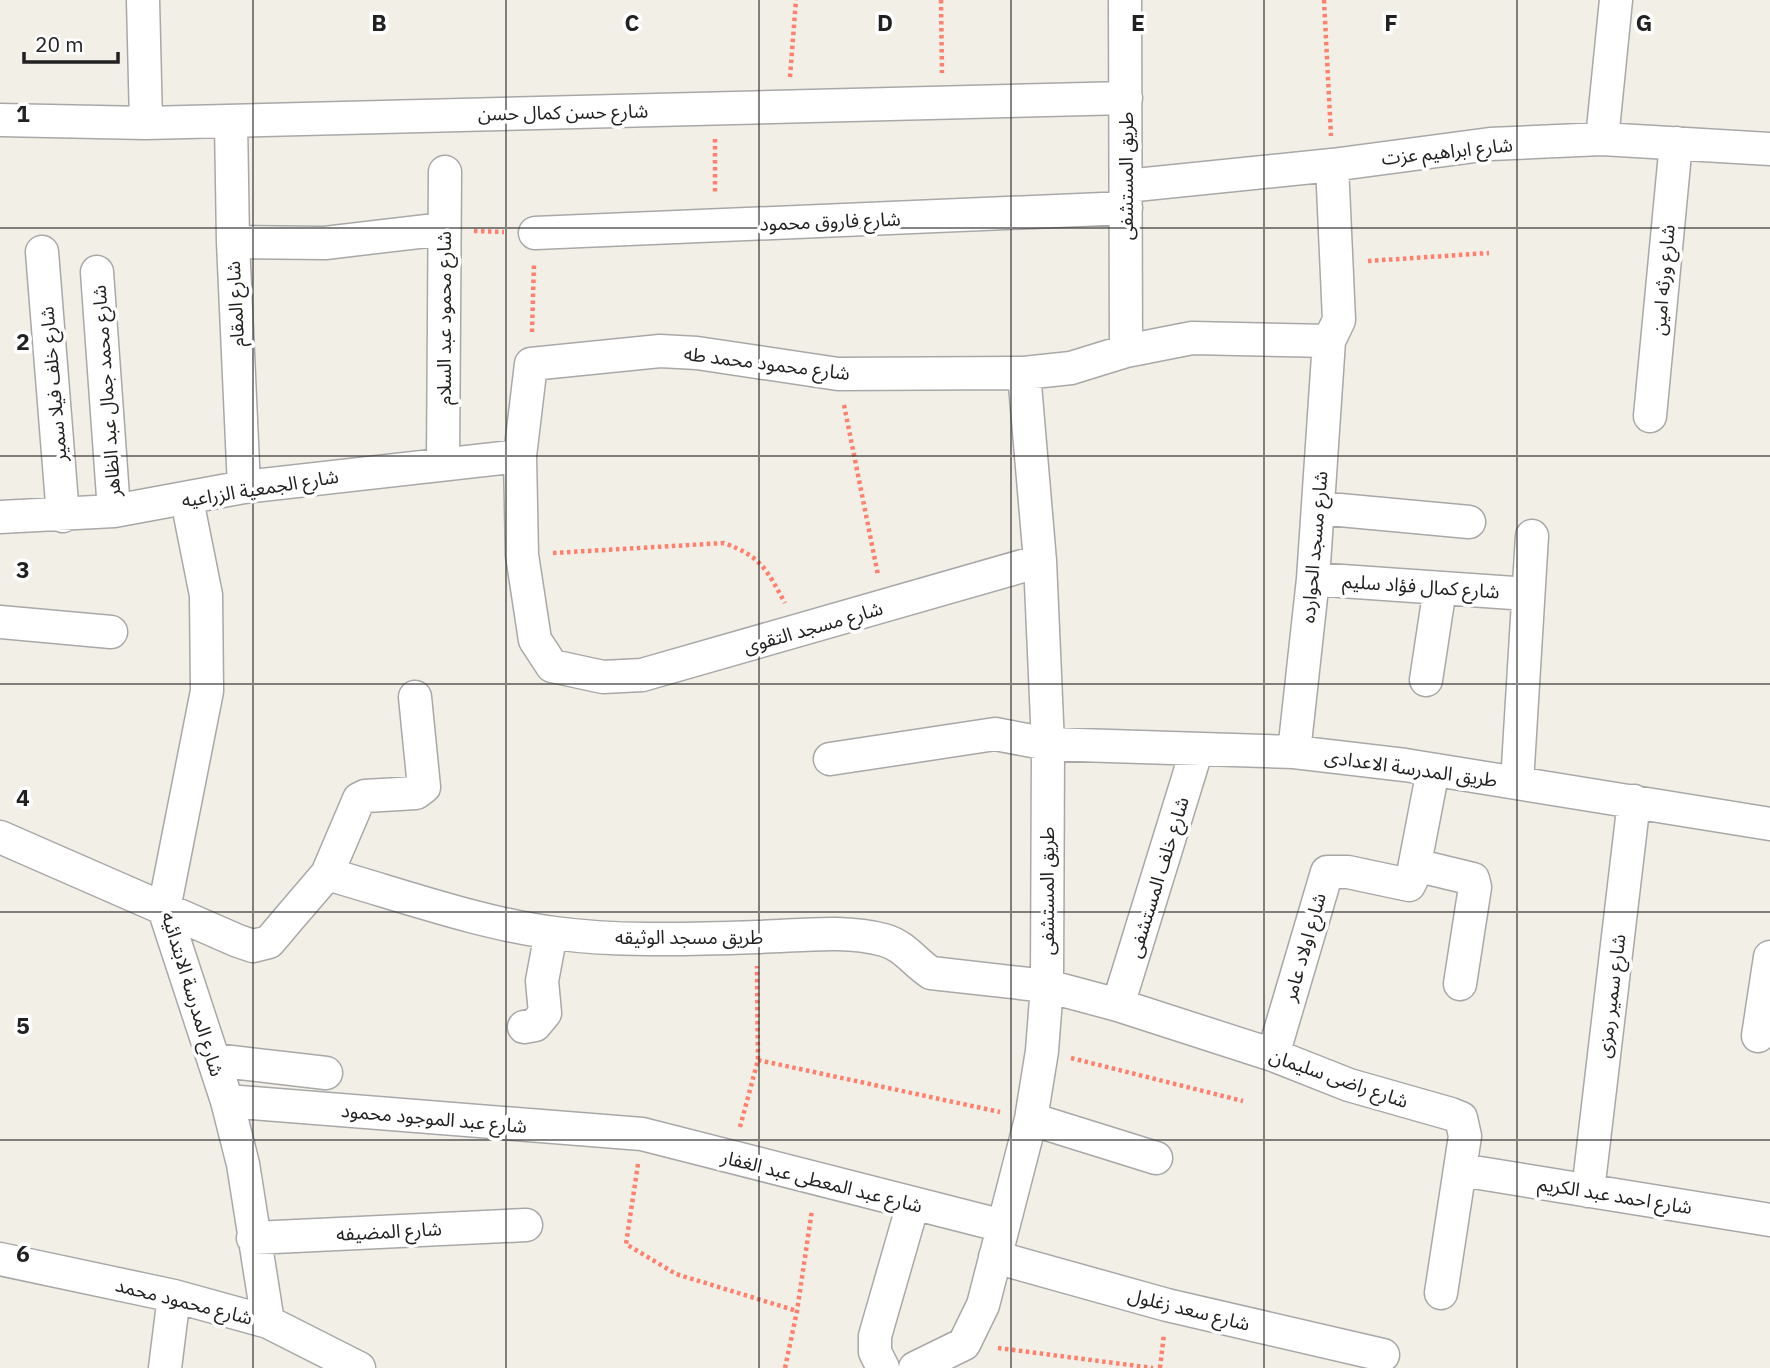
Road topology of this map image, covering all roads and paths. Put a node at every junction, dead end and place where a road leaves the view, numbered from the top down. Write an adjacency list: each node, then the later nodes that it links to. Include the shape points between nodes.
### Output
1 (143, 0): 13 (street)
2 (796, 0): 9 (path)
3 (941, 0): 8 (path)
4 (1125, 0): 7 (street, طريق المستشفى)
5 (1324, 0): 17 (path)
6 (1616, 0): 14 (street)
7 (1126, 97): 8 (street, شارع حسن كمال حسن); 19 (street, طريق المستشفى)
8 (942, 102): 9 (street, شارع حسن كمال حسن)
9 (787, 106): 10 (street, شارع حسن كمال حسن)
10 (715, 108): 12 (street, شارع حسن كمال حسن); 20 (path)
11 (0, 120): 13 (street, شارع حسن كمال حسن)
12 (231, 121): 13 (street, شارع حسن كمال حسن); 23 (street, شارع المقام)
13 (146, 123)
14 (1602, 139): 15 (street, شارع ابراهيم عزت); 17 (street, شارع ابراهيم عزت, via 1490,144)
15 (1676, 143): 16 (street, شارع ابراهيم عزت); 33 (street, شارع ورثه امين)
16 (1770, 149)
17 (1332, 165): 19 (street, شارع ابراهيم عزت); 26 (street, شارع مسجد الحوارده)
18 (445, 173): 21 (street, شارع محمود عبد السلام)
19 (1126, 197): 20 (street, شارع فاروق محمود); 29 (street, طريق المستشفى)
20 (716, 226): 22 (street, شارع فاروق محمود)
21 (444, 229): 22 (path); 23 (street, via 326,243); 35 (street, شارع محمود عبد السلام)
22 (535, 233): 30 (path)
23 (233, 242): 36 (street, شارع المقام)
24 (42, 252): 40 (street, شارع خلف فيلا سمير)
25 (1489, 253): 26 (path)
26 (1339, 262): 28 (street, شارع مسجد الحوارده, via 1339,320)
27 (97, 272): 39 (street, شارع محمد جمال عبد الظاهر)
28 (1329, 341): 29 (street, شارع محمود محمد طه, via 1192,338); 38 (street, شارع مسجد الحوارده)
29 (1126, 351): 31 (street, شارع محمود محمد طه, via 1072,368)
30 (531, 364): 32 (street, شارع محمود محمد طه, via 660,351); 34 (street, شارع مسجد التقوى)
31 (1024, 373): 32 (street, شارع محمود محمد طه); 45 (street, طريق المستشفى)
32 (838, 374): 49 (path)
33 (1650, 416)
34 (520, 456): 35 (street, شارع الجمعية الزراعيه); 44 (street, شارع مسجد التقوى)
35 (443, 463): 36 (street, شارع الجمعية الزراعيه)
36 (244, 487): 37 (street, شارع الجمعية الزراعيه)
37 (187, 500): 39 (street, شارع الجمعية الزراعيه); 66 (street, شارع المدرسة الابتدائيه, via 206,595 207,691)
38 (1318, 508): 42 (street); 46 (street, شارع مسجد الحوارده)
39 (114, 511): 40 (street, شارع الجمعية الزراعيه)
40 (63, 516): 41 (street, شارع الجمعية الزراعيه)
41 (0, 517)
42 (1469, 522)
43 (1532, 536): 48 (street)
44 (522, 555): 51 (path, via 724,544 762,562); 51 (street, شارع مسجد التقوى, via 534,640 552,666 603,677 642,675)
45 (1040, 561): 49 (street, شارع مسجد التقوى); 55 (street, طريق المستشفى)
46 (1313, 579): 47 (street, شارع كمال فؤاد سليم); 57 (street, شارع مسجد الحوارده)
47 (1440, 588): 48 (street, شارع كمال فؤاد سليم); 53 (street)
48 (1528, 594): 60 (street)
49 (884, 607): 51 (street, شارع مسجد التقوى)
50 (0, 622): 52 (street)
51 (801, 631)
52 (111, 632)
53 (1426, 680)
54 (415, 696): 65 (street, via 424,787 416,793 359,799)
55 (1048, 744): 56 (street, طريق المدرسة الاعدادى); 58 (street, طريق المدرسة الاعدادى, via 995,734); 71 (street, طريق المستشفى)
56 (1197, 749): 57 (street, طريق المدرسة الاعدادى); 72 (street, شارع خلف المستشفى)
57 (1294, 752): 59 (street, طريق المدرسة الاعدادى)
58 (830, 759)
59 (1433, 770): 60 (street, طريق المدرسة الاعدادى); 64 (street)
60 (1517, 783): 61 (street, طريق المدرسة الاعدادى)
61 (1634, 801): 62 (street, طريق المدرسة الاعدادى); 88 (street, شارع سمير رمزى)
62 (1770, 824)
63 (0, 837): 66 (street)
64 (1415, 865): 70 (street, via 1472,879 1475,887); 76 (street, شارع اولاد عامر, via 1409,884 1401,885 1348,872 1327,872)
65 (327, 874): 66 (street, via 269,942 253,946); 67 (street, طريق مسجد الوثيقه)
66 (164, 909): 77 (street, شارع المدرسة الابتدائيه)
67 (551, 933): 68 (street, طريق مسجد الوثيقه); 73 (street, via 542,981 545,1013 535,1025)
68 (757, 937): 71 (street, طريق مسجد الوثيقه, via 824,933 884,940 908,952 931,973); 78 (path)
69 (1770, 957): 74 (street)
70 (1460, 984)
71 (1047, 986): 72 (street, شارع راضى سليمان); 75 (street, طريق المستشفى)
72 (1118, 1005): 76 (street, شارع راضى سليمان)
73 (524, 1027)
74 (1758, 1036)
75 (1042, 1051): 81 (path); 82 (street, طريق المستشفى)
76 (1273, 1055): 86 (street, شارع راضى سليمان, via 1349,1085 1461,1118 1465,1136)
77 (214, 1060): 79 (street); 80 (street, شارع المدرسة الابتدائيه)
78 (758, 1060): 82 (path); 84 (path)
79 (326, 1073)
80 (227, 1101): 83 (street, شارع عبد الموجود محمود); 93 (street, شارع المدرسة الابتدائيه, via 243,1164)
81 (1243, 1101)
82 (1031, 1119): 85 (street); 92 (street, طريق المستشفى)
83 (642, 1135): 84 (street, شارع عبد المعطى عبد الغفار); 98 (path, via 626,1244 677,1274)
84 (732, 1158): 87 (street, شارع عبد المعطى عبد الغفار)
85 (1156, 1158)
86 (1461, 1170): 88 (street, شارع احمد عبد الكريم); 96 (street, شارع راضى سليمان)
87 (817, 1179): 89 (street, شارع عبد المعطى عبد الغفار); 98 (path)
88 (1588, 1191): 90 (street, شارع احمد عبد الكريم)
89 (913, 1204): 92 (street, شارع عبد المعطى عبد الغفار); 105 (street, via 875,1336 875,1352)
90 (1770, 1220)
91 (526, 1225): 93 (street, شارع المضيفه)
92 (1003, 1226): 94 (street, طريق المستشفى)
93 (253, 1238): 99 (street, شارع المدرسة الابتدائيه)
94 (995, 1256): 100 (street, طريق المستشفى, via 983,1306); 101 (street, شارع سعد زغلول, via 1167,1305)
95 (0, 1259): 97 (street, شارع محمود محمد)
96 (1441, 1293)
97 (174, 1296): 99 (street, شارع محمود محمد); 102 (street)
98 (797, 1311): 104 (path)
99 (268, 1322): 103 (street, شارع محمود محمد)
100 (964, 1344): 106 (street); 107 (path)
101 (1383, 1355)
102 (165, 1368)
103 (359, 1368)
104 (785, 1368)
105 (883, 1368)
106 (915, 1368)
107 (1153, 1368)

